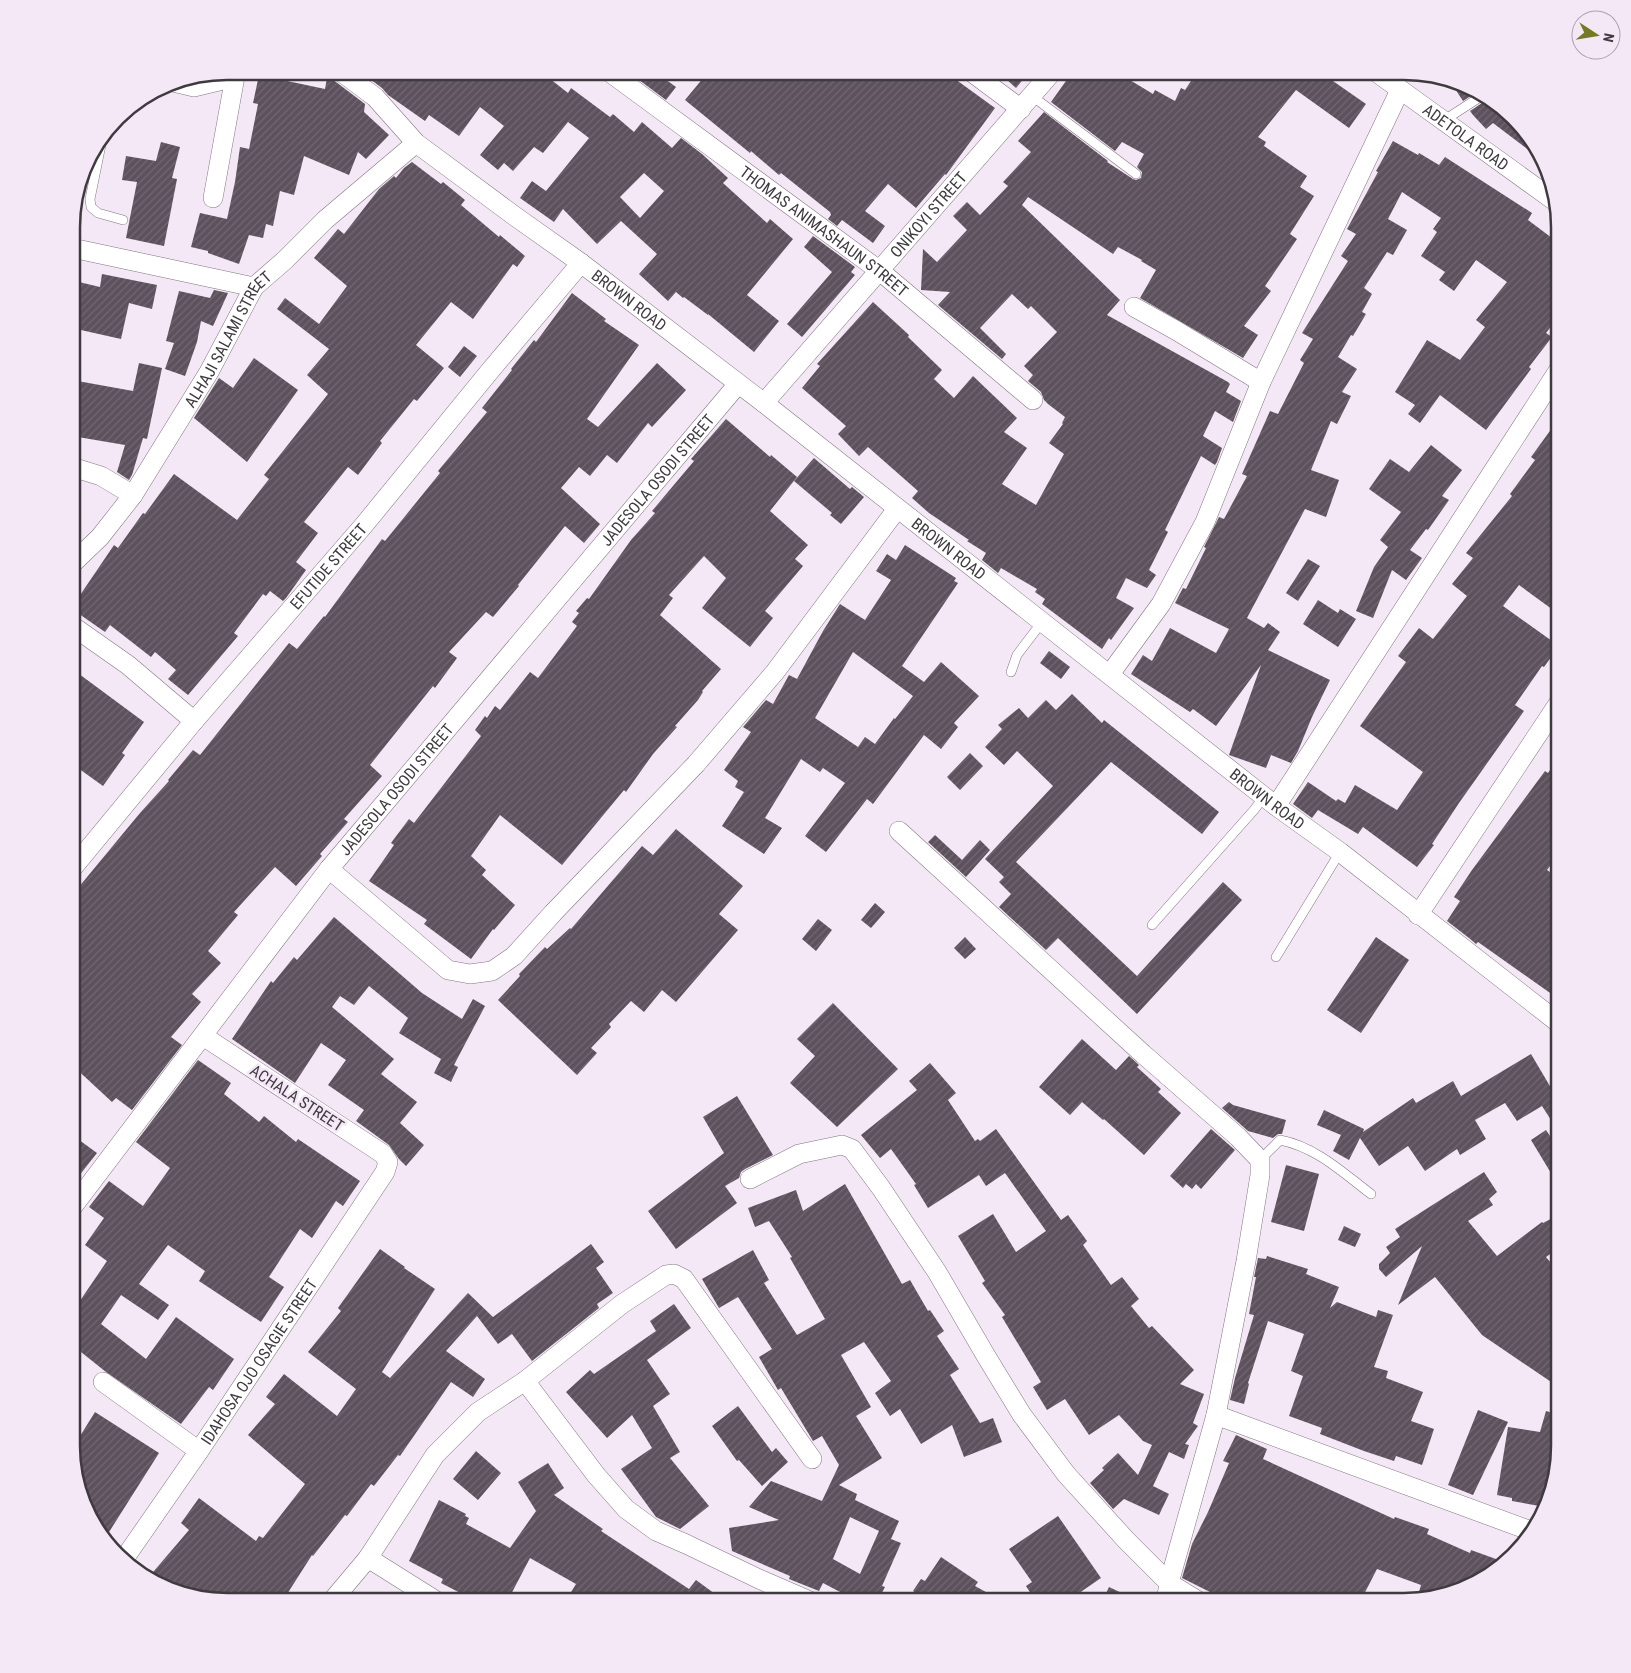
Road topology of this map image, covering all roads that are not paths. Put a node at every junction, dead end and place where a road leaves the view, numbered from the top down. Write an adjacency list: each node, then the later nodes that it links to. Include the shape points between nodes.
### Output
1 (220, 80): 8 (street)
2 (234, 80): 17 (street)
3 (352, 80): 13 (street, BROWN ROAD, via 374,97)
4 (620, 80): 21 (street, THOMAS ANIMASHAUN STREET)
5 (985, 80): 11 (street)
6 (1046, 80): 11 (street, ONIKOYI STREET)
7 (1387, 80): 9 (street, ADETOLA ROAD)
8 (188, 86)
9 (1400, 90): 12 (street, ADETOLA ROAD); 25 (street)
10 (1476, 99): 12 (lane)
11 (1027, 103): 15 (lane); 21 (street, ONIKOYI STREET)
12 (1443, 121): 16 (street, ADETOLA ROAD)
13 (416, 143): 20 (street, BROWN ROAD); 22 (street, ALHAJI SALAMI STREET, via 324,220)
14 (99, 156): 18 (lane, via 91,207)
15 (1136, 174)
16 (1547, 196)
17 (213, 198)
18 (123, 220)
19 (80, 250): 22 (street)
20 (581, 263): 26 (street, BROWN ROAD); 38 (street, EFUTIDE STREET, via 364,525)
21 (880, 271): 27 (street, THOMAS ANIMASHAUN STREET); 28 (street, ONIKOYI STREET)
22 (254, 286): 30 (street, ALHAJI SALAMI STREET, via 209,372)
23 (1134, 307): 25 (street)
24 (1551, 381): 39 (street)
25 (1261, 382): 36 (street, via 1205,522 1161,604)
26 (738, 384): 28 (street, BROWN ROAD); 43 (street, JADESOLA OSODI STREET)
27 (1033, 400)
28 (764, 403): 31 (street, BROWN ROAD)
29 (80, 469): 30 (street, via 102,476)
30 (133, 495): 32 (street, ALHAJI SALAMI STREET, via 100,537)
31 (897, 509): 33 (street, BROWN ROAD); 43 (street, via 774,672 696,764 514,956 492,971 470,974 448,970)
32 (80, 556)
33 (1042, 622): 35 (lane, via 1017,655); 36 (street, BROWN ROAD)
34 (80, 631): 38 (street, via 128,664)
35 (1011, 672)
36 (1110, 674): 39 (street, BROWN ROAD)
37 (1551, 715): 44 (street)
38 (194, 721): 42 (street, EFUTIDE STREET)
39 (1270, 801): 41 (street, BROWN ROAD); 45 (lane, via 1254,810)
40 (899, 831): 49 (street, via 1143,1054 1238,1136)
41 (1340, 852): 44 (street, BROWN ROAD); 46 (lane)
42 (80, 859)
43 (329, 869): 48 (street, JADESOLA OSODI STREET)
44 (1418, 915): 47 (street, BROWN ROAD)
45 (1152, 925)
46 (1276, 957)
47 (1551, 1017)
48 (203, 1036): 50 (street, ACHALA STREET, via 383,1154); 53 (street, JADESOLA OSODI STREET)
49 (1260, 1160): 52 (lane, via 1280,1140 1297,1144 1313,1151); 56 (street, via 1246,1261)
50 (388, 1162): 57 (street, IDAHOSA OJO OSAGIE STREET, via 385,1172)
51 (750, 1179): 62 (street, via 799,1154 842,1145 852,1149 937,1272 1022,1414 1066,1474)
52 (1371, 1194)
53 (80, 1197)
54 (525, 1381): 58 (street, via 622,1304 674,1274 684,1279); 61 (street, via 478,1412 435,1455); 65 (street, via 626,1509 656,1532)
55 (104, 1382): 57 (street)
56 (1216, 1415): 59 (street); 62 (street)
57 (199, 1451): 60 (street, IDAHOSA OJO OSAGIE STREET)
58 (812, 1458)
59 (1525, 1529)
60 (128, 1554)
61 (368, 1558): 63 (street); 64 (street)
62 (1169, 1583): 66 (street); 67 (street)
63 (339, 1593)
64 (424, 1593)
65 (791, 1593)
66 (1167, 1593)
67 (1185, 1593)

